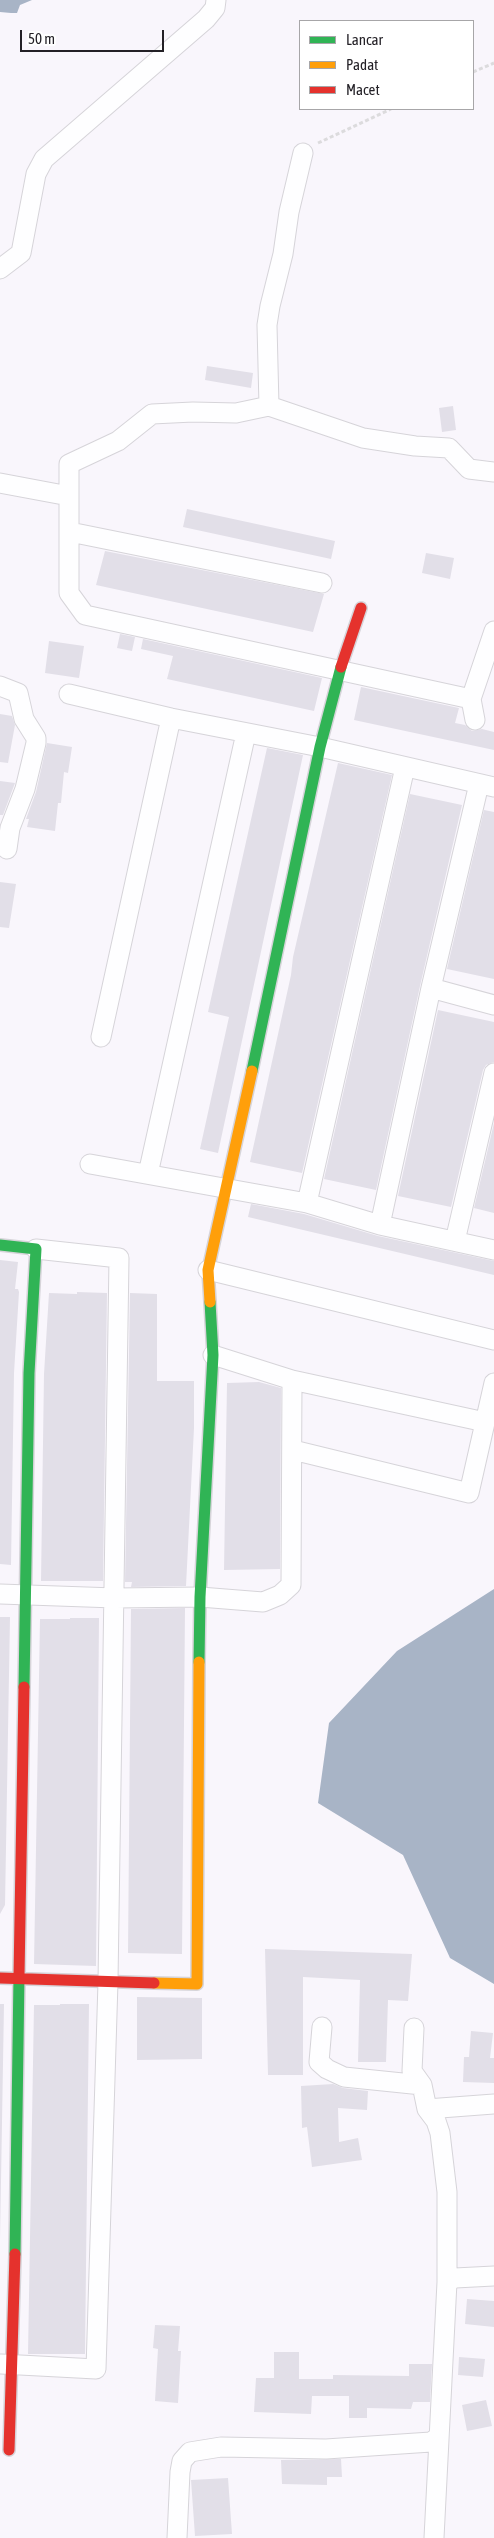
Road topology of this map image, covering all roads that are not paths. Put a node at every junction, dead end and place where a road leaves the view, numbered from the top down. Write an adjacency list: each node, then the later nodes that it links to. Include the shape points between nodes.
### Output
1 (216, 0): 3 (street, via 215,8 206,19 44,159 36,174 21,252)
2 (303, 153): 4 (street, via 267,326)
3 (0, 269)
4 (269, 406): 5 (street, via 363,438 449,448 469,469); 7 (street, via 236,413 152,414 118,441 69,464)
5 (494, 472)
6 (0, 483): 7 (street)
7 (69, 496): 8 (street)
8 (70, 532): 9 (street); 12 (street, via 69,593 86,615)
9 (322, 582)
10 (361, 608): 12 (street)
11 (494, 631): 15 (street)
12 (340, 669): 15 (street); 19 (street)
13 (0, 686): 22 (street, via 18,693 24,719 36,743 25,789 10,828)
14 (69, 694): 16 (street)
15 (471, 699): 17 (street)
16 (171, 718): 18 (street); 25 (street)
17 (475, 720)
18 (246, 733): 19 (street); 28 (street)
19 (320, 747): 20 (street); 29 (street)
20 (405, 767): 21 (street); 30 (street)
21 (487, 785): 23 (street)
22 (7, 849)
23 (431, 988): 24 (street); 31 (street)
24 (494, 1005)
25 (101, 1037)
26 (494, 1073): 32 (street)
27 (90, 1164): 28 (street)
28 (148, 1174): 29 (street)
29 (228, 1188): 30 (street); 36 (street)
30 (307, 1203): 31 (street)
31 (380, 1225): 32 (street)
32 (456, 1241): 35 (street)
33 (0, 1245): 34 (street)
34 (36, 1249): 44 (street, via 28,1373); 46 (street, via 119,1258)
35 (494, 1250)
36 (208, 1270): 37 (street); 38 (street)
37 (494, 1340)
38 (213, 1355): 39 (street); 45 (street)
39 (292, 1380): 41 (street); 42 (street)
40 (494, 1383): 41 (street)
41 (485, 1422): 42 (street, via 469,1493)
42 (293, 1450): 45 (street, via 291,1585 280,1595 263,1602)
43 (0, 1594): 44 (street)
44 (27, 1595): 46 (street); 48 (street)
45 (200, 1597): 46 (street); 49 (street, via 197,1984)
46 (115, 1598): 49 (street)
47 (0, 1978): 48 (street)
48 (18, 1978): 49 (street); 57 (street)
49 (108, 1982): 57 (street, via 96,2369)
50 (322, 2027): 52 (street, via 319,2062 327,2069 344,2077)
51 (414, 2028): 52 (street, via 412,2071)
52 (422, 2085): 54 (street)
53 (494, 2104): 54 (street)
54 (427, 2109): 56 (street, via 440,2133 447,2192)
55 (494, 2276): 56 (street, via 455,2278)
56 (447, 2282): 58 (street)
57 (7, 2364): 59 (street)
58 (437, 2438): 60 (street, via 431,2442 326,2449 221,2447 190,2452 182,2461 180,2472); 61 (street)
59 (9, 2450)
60 (177, 2538)
61 (434, 2538)

